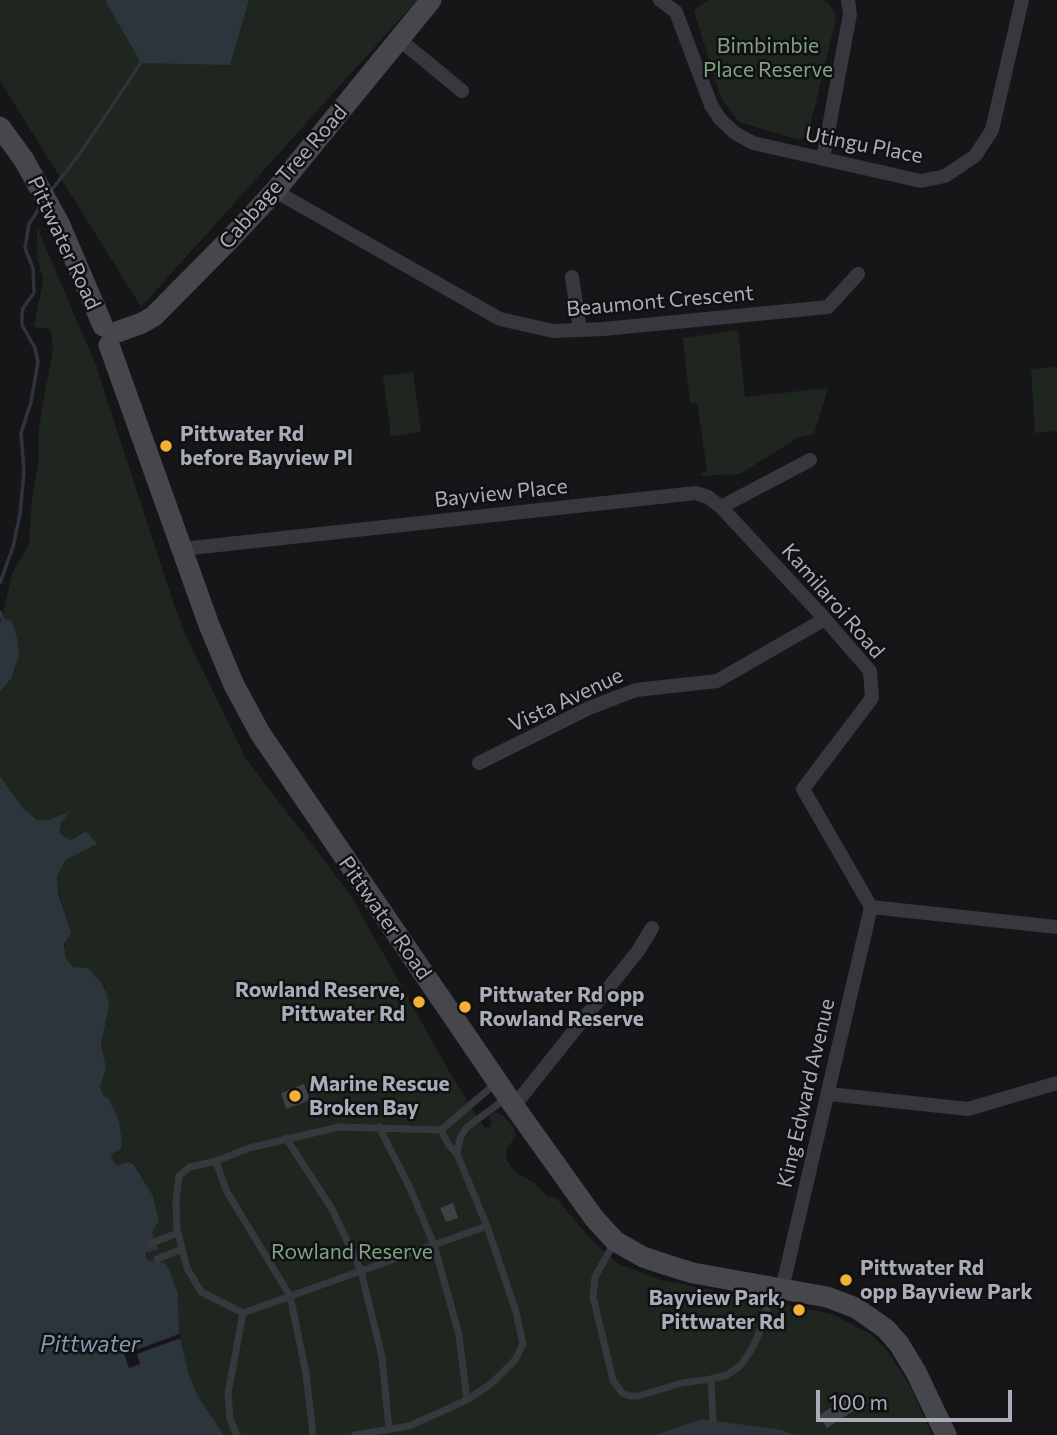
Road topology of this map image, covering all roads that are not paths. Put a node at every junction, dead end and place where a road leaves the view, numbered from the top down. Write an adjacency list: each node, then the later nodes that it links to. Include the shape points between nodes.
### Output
1 (430, 0): 5 (main road, Cabbage Tree Road)
2 (660, 0): 8 (street, Utingu Place, via 676,12 711,105 735,134 753,143)
3 (848, 0): 8 (street, via 850,14)
4 (1021, 0): 8 (street, Utingu Place, via 992,130 975,156 945,176 920,181)
5 (400, 40): 6 (street); 9 (main road, Cabbage Tree Road)
6 (462, 91)
7 (0, 127): 13 (main road, Pittwater Road, via 59,223)
8 (822, 159)
9 (275, 191): 12 (street, Beaumont Crescent, via 500,319 553,331); 13 (main road, Cabbage Tree Road, via 164,307 142,323)
10 (858, 274): 12 (street, Beaumont Crescent, via 828,307)
11 (572, 276): 12 (street)
12 (580, 330)
13 (110, 334): 16 (main road, Pittwater Road)
14 (810, 460): 15 (street)
15 (721, 507): 16 (street, Bayview Place, via 695,493); 17 (street, Kamilaroi Road)
16 (182, 549): 24 (main road, Pittwater Road, via 234,685 260,733)
17 (825, 619): 18 (street, Vista Avenue, via 718,681 636,690); 19 (street, Kamilaroi Road, via 870,671 873,698 803,789)
18 (479, 763)
19 (871, 907): 20 (street); 23 (street, King Edward Avenue)
20 (1057, 927)
21 (652, 928): 24 (street, via 638,951)
22 (1057, 1083): 23 (street, via 968,1109)
23 (828, 1094): 38 (street, King Edward Avenue)
24 (506, 1095): 26 (lane); 28 (lane, via 466,1128); 32 (main road, Pittwater Road)
25 (379, 1128): 26 (lane); 27 (lane, via 339,1127); 34 (lane)
26 (441, 1130): 28 (lane)
27 (286, 1138): 29 (lane); 37 (lane, via 332,1209)
28 (457, 1154): 30 (lane)
29 (216, 1161): 31 (lane, via 190,1167 179,1176); 39 (lane, via 226,1190)
30 (487, 1226): 34 (lane); 42 (lane, via 523,1344 492,1384)
31 (177, 1233): 33 (lane); 35 (lane)
32 (615, 1241): 38 (main road, Pittwater Road, via 643,1257 693,1273); 41 (lane, via 593,1289 612,1380 622,1393 638,1396 682,1382)
33 (150, 1244)
34 (434, 1245): 37 (lane); 42 (lane, via 459,1335)
35 (181, 1249): 36 (lane); 40 (lane, via 201,1292)
36 (157, 1259)
37 (361, 1271): 39 (lane); 44 (lane, via 382,1357)
38 (777, 1289): 41 (lane, via 747,1358 727,1375); 48 (main road, Pittwater Road, via 841,1302 886,1329 908,1357)
39 (290, 1296): 40 (lane); 46 (lane)
40 (243, 1312): 45 (lane, via 228,1394)
41 (711, 1379): 43 (lane)
42 (467, 1400): 44 (lane, via 409,1426)
43 (713, 1420)
44 (389, 1429): 47 (lane)
45 (237, 1435)
46 (313, 1435)
47 (355, 1435)
48 (946, 1435)

